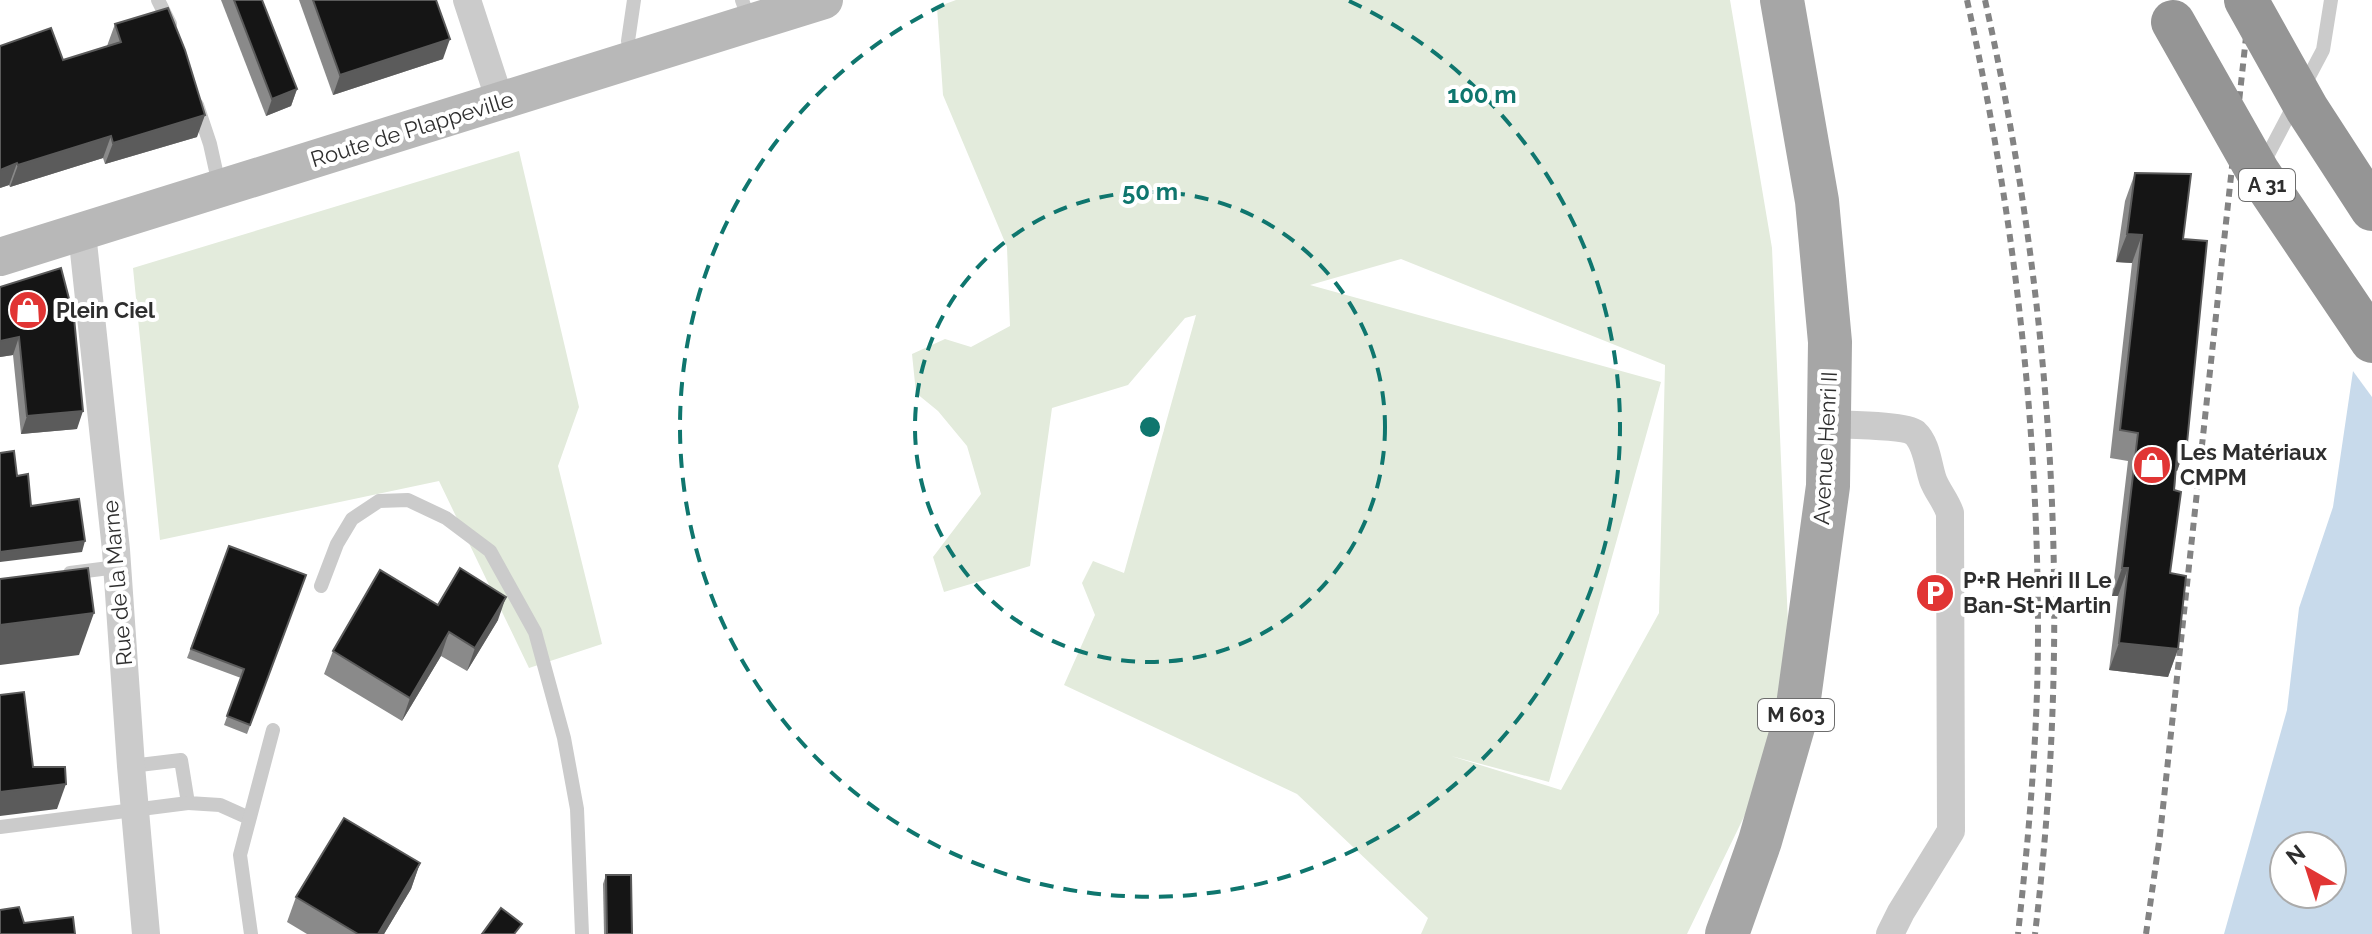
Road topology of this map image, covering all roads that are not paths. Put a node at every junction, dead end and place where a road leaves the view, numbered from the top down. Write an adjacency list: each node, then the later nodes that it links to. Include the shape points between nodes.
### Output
1 (158, 0): 10 (lane)
2 (467, 0): 13 (street)
3 (634, 0): 11 (lane, via 628,41)
4 (824, 0): 8 (street, Route de Plappeville)
5 (1782, 0): 20 (main road, Avenue Henri II / M 603, via 1817,201 1830,342)
6 (2246, 0): 16 (highway, bridge, via 2307,109)
7 (2331, 0): 15 (lane, via 2323,50)
8 (746, 11): 11 (street, Route de Plappeville)
9 (2173, 22): 19 (highway, A 31, bridge, via 2258,172)
10 (175, 40)
11 (634, 60): 13 (street, Route de Plappeville)
12 (190, 85): 14 (lane)
13 (500, 101): 14 (street, Route de Plappeville)
14 (220, 189): 17 (street, Route de Plappeville)
15 (2248, 193)
16 (2372, 209)
17 (82, 233): 18 (street, Route de Plappeville); 21 (street, Rue de la Marne)
18 (0, 257)
19 (2372, 341)
20 (1829, 424): 33 (main road, Avenue Henri II / M 603, via 1828,486 1797,713); 34 (street, via 1902,427 1915,433 1950,513 1951,831)
21 (117, 567): 22 (lane); 25 (street, Rue de la Marne)
22 (58, 575)
23 (321, 586): 32 (lane, via 352,519 379,501 408,500 446,518 490,551 535,632 564,738 577,809)
24 (273, 730): 28 (lane)
25 (131, 766): 26 (lane, via 181,760); 27 (street, Rue de la Marne)
26 (188, 803): 27 (lane); 28 (lane, via 220,805)
27 (135, 809): 29 (lane); 30 (street, Rue de la Marne)
28 (249, 818): 31 (lane, via 240,855)
29 (0, 827)
30 (146, 934)
31 (251, 934)
32 (582, 934)
33 (1727, 934)
34 (1890, 934)

